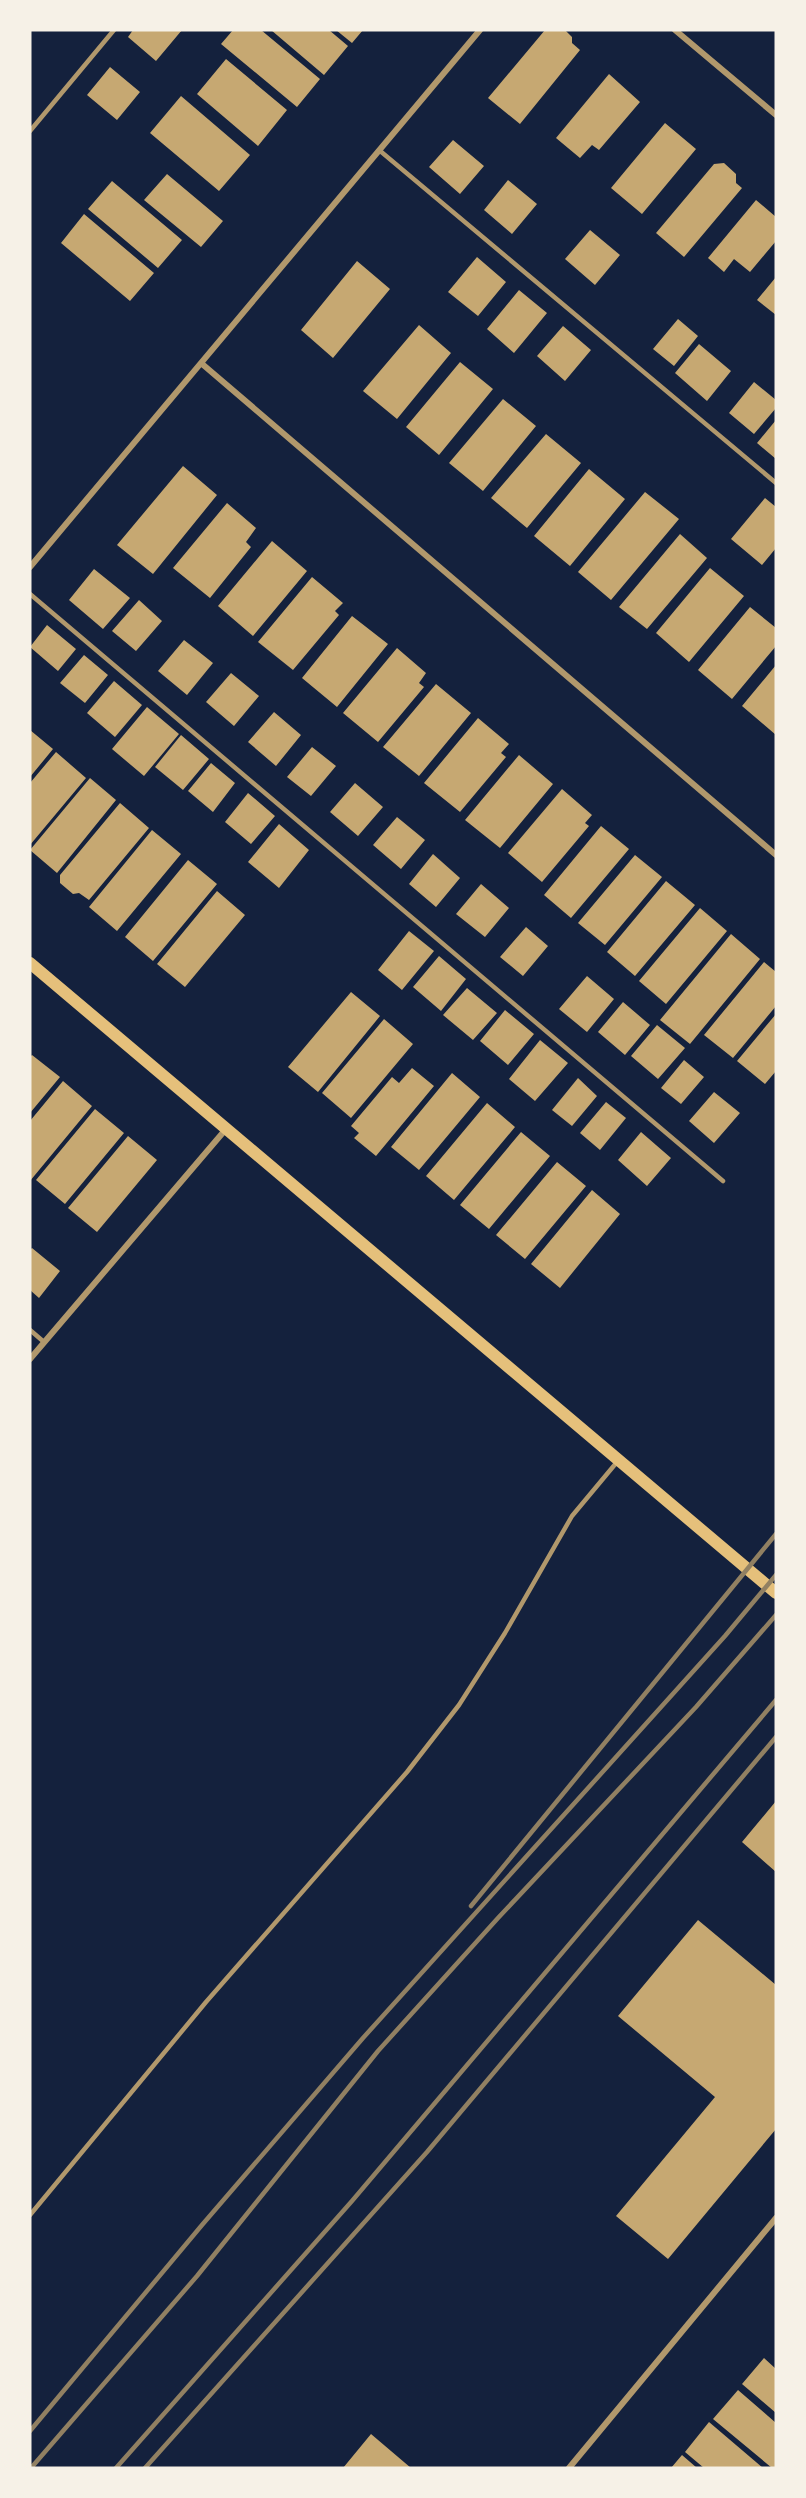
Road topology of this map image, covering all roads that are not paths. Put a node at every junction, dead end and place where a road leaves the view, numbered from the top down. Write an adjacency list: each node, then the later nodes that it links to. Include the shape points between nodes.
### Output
1 (114, 30): 5 (lane)
2 (480, 30): 6 (street)
3 (675, 30): 4 (street)
4 (776, 115)
5 (30, 131)
6 (379, 150): 7 (street); 8 (lane)
7 (201, 363): 9 (street); 11 (street)
8 (776, 483)
9 (30, 567)
10 (30, 594): 14 (lane)
11 (776, 855)
12 (30, 963): 13 (main road)
13 (227, 1128): 16 (street); 18 (main road)
14 (723, 1181)
15 (30, 1330): 16 (lane)
16 (44, 1342): 17 (street)
17 (30, 1359)
18 (619, 1460): 19 (main road); 20 (lane, via 572,1516 465,1696 407,1772 206,2002)
19 (776, 1593)
20 (30, 2215)
21 (776, 2218): 22 (street)
22 (569, 2468)

